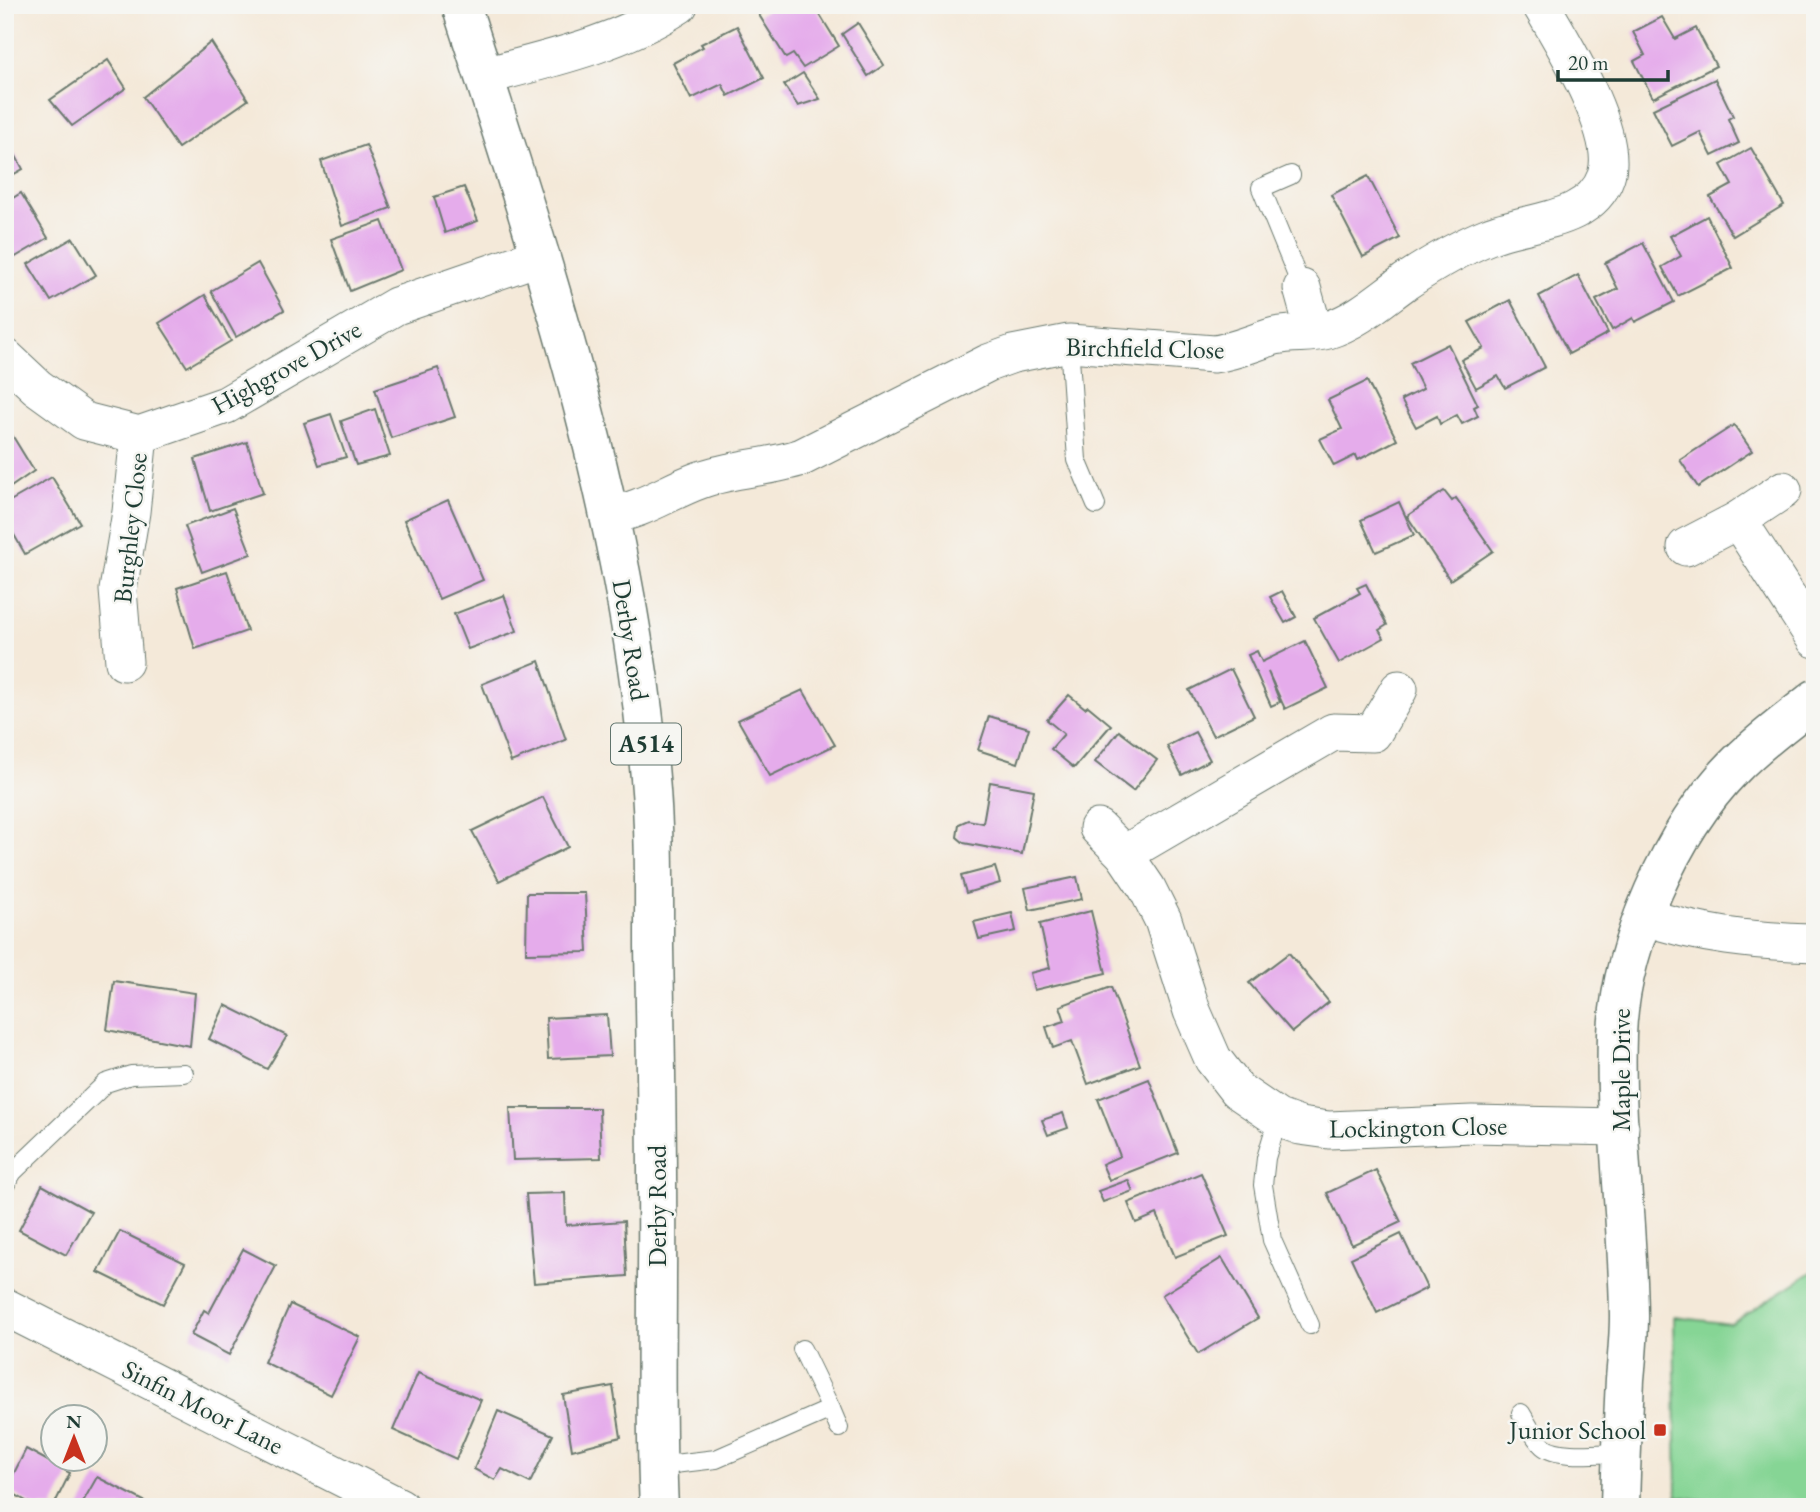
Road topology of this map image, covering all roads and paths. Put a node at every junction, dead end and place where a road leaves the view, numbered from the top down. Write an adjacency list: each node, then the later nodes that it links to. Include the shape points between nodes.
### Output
1 (461, 5): 4 (main road, Derby Road / A514)
2 (679, 5): 4 (street, via 565,55)
3 (1541, 5): 8 (street, Birchfield Close, via 1604,132 1609,164 1600,189 1582,208 1462,248 1352,320)
4 (484, 76): 6 (main road, Derby Road / A514)
5 (1291, 175): 7 (lane, via 1261,188)
6 (541, 256): 11 (street, Highgrove Drive, via 397,306 226,405); 14 (main road, Derby Road / A514)
7 (1303, 288): 8 (street)
8 (1314, 331): 9 (street, Birchfield Close, via 1275,336 1214,354)
9 (1069, 343): 13 (lane, via 1077,460); 14 (street, Birchfield Close, via 988,363 802,457 701,480 627,513)
10 (5, 357): 11 (street, via 84,421)
11 (139, 435): 18 (street, Burghley Close, via 118,590)
12 (1783, 490): 15 (street)
13 (1096, 505)
14 (609, 515): 36 (main road, Derby Road / A514, via 640,690 650,779)
15 (1738, 520): 16 (street); 17 (street)
16 (1686, 547)
17 (1815, 639)
18 (124, 662)
19 (1399, 689): 22 (street, via 1373,733 1333,732)
20 (1815, 699): 23 (main road, Maple Drive, via 1733,768 1701,808)
21 (1098, 828): 22 (street, Lockington Close)
22 (1124, 855): 26 (street, Lockington Close, via 1163,920 1192,1011 1213,1059 1237,1090)
23 (1643, 916): 24 (street, via 1693,931); 27 (main road, Maple Drive, via 1625,975 1617,1031)
24 (1815, 943)
25 (184, 1073): 28 (lane, via 131,1074 106,1083)
26 (1278, 1118): 27 (street, Lockington Close, via 1329,1130 1472,1124); 30 (lane, via 1263,1185 1272,1240)
27 (1620, 1127): 35 (main road, Maple Drive, via 1629,1317)
28 (5, 1185)
29 (5, 1307): 37 (street, Sinfin Moor Lane)
30 (1310, 1325)
31 (802, 1349): 32 (lane)
32 (831, 1409): 34 (lane); 36 (lane, via 716,1459)
33 (1521, 1413): 35 (lane, via 1544,1447 1583,1454)
34 (839, 1428)
35 (1622, 1452): 39 (main road, Maple Drive)
36 (657, 1466): 38 (main road, Derby Road / A514)
37 (400, 1507)
38 (659, 1507)
39 (1620, 1507)

